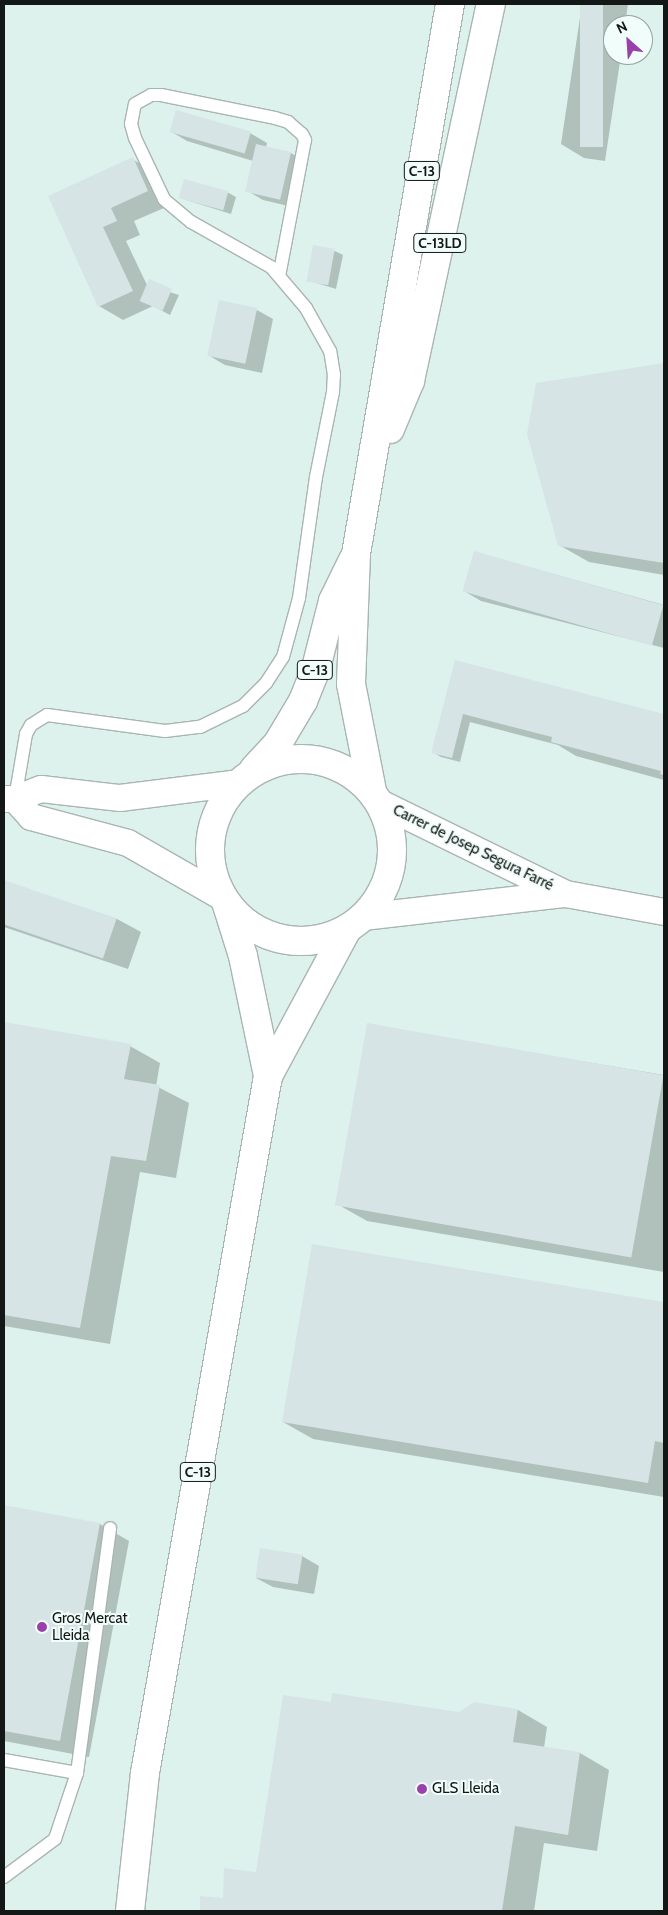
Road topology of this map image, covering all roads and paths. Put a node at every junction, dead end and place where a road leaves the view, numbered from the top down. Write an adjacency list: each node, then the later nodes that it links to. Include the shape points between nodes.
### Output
1 (450, 4): 4 (main road, C-13)
2 (491, 4): 4 (main road, C-13LD, via 410,381)
3 (279, 276): 3 (lane, via 305,140 302,134 288,122 275,118 161,95 151,95 135,104 131,124 135,138 164,199 176,213 254,256); 8 (lane, via 306,308 321,333 330,351 334,375 299,598 283,657 266,683 243,706 200,727 165,731 59,715 38,719 26,734)
4 (371, 477): 5 (main road, C-13)
5 (356, 554): 6 (main road, C-13, via 333,601 316,668 303,701 278,743); 7 (main road, C-13, via 351,684)
6 (244, 779): 7 (main road, C-13, via 267,765 304,758 342,767); 8 (street, via 120,798 41,789); 10 (main road, C-13, via 222,802 212,825 209,850 212,874)
7 (376, 797): 9 (street, Carrer de Josep Segura Farré); 12 (main road, C-13, via 390,829 392,863 377,901)
8 (10, 799): 10 (street, via 32,817 128,843)
9 (566, 894): 11 (street, Carrer de Josep Segura Farré); 12 (street, Carrer de Josep Segura Farré)
10 (225, 901): 12 (main road, C-13, via 254,928 270,936 296,941 322,939); 13 (main road, C-13, via 243,956)
11 (664, 912)
12 (355, 923): 13 (main road, C-13)
13 (268, 1076): 18 (main road, C-13, via 145,1773)
14 (110, 1528): 16 (lane)
15 (4, 1760): 16 (lane)
16 (77, 1773): 17 (lane, via 55,1839)
17 (4, 1877)
18 (130, 1911)

